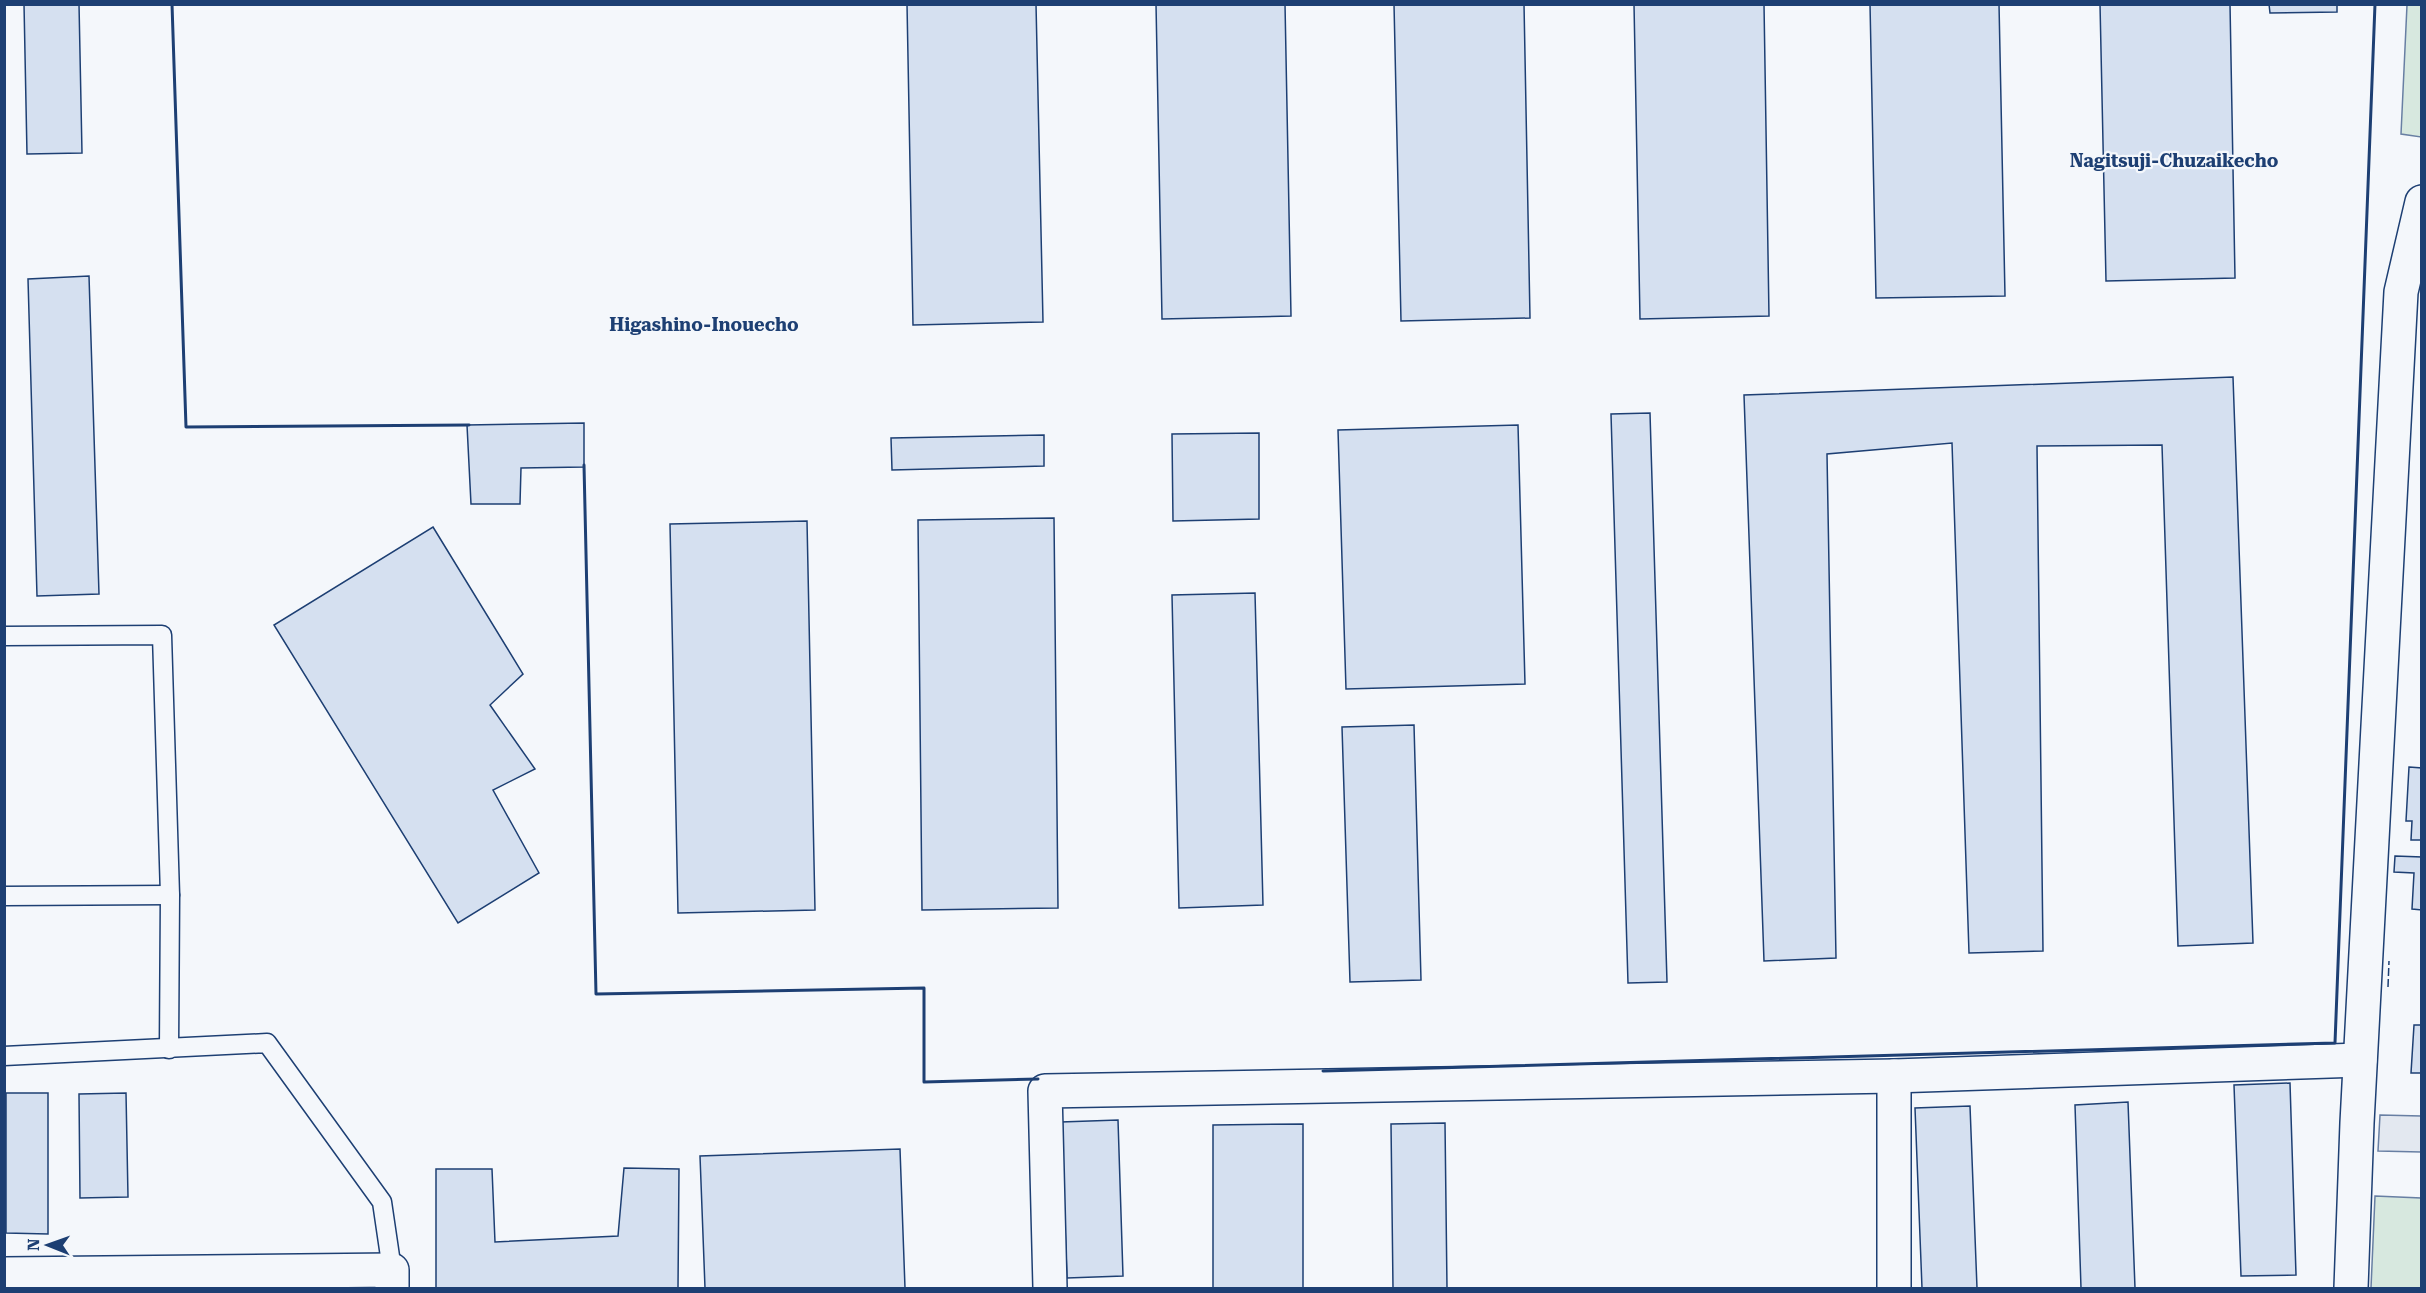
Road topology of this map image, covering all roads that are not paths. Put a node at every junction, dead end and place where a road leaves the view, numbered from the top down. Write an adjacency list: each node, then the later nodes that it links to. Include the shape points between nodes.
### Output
1 (2421, 202): 2 (street)
2 (2418, 238): 8 (street, via 2401,292)
3 (4, 636): 4 (lane, via 162,635)
4 (170, 894): 5 (lane); 6 (lane)
5 (4, 896)
6 (169, 1049): 7 (lane); 11 (lane, via 267,1043 382,1202)
7 (4, 1056)
8 (2360, 1060): 9 (street); 14 (street)
9 (1894, 1076): 12 (street, via 1045,1092); 13 (street)
10 (4, 1274): 11 (street)
11 (392, 1279)
12 (1050, 1288)
13 (1894, 1288)
14 (2351, 1288)

